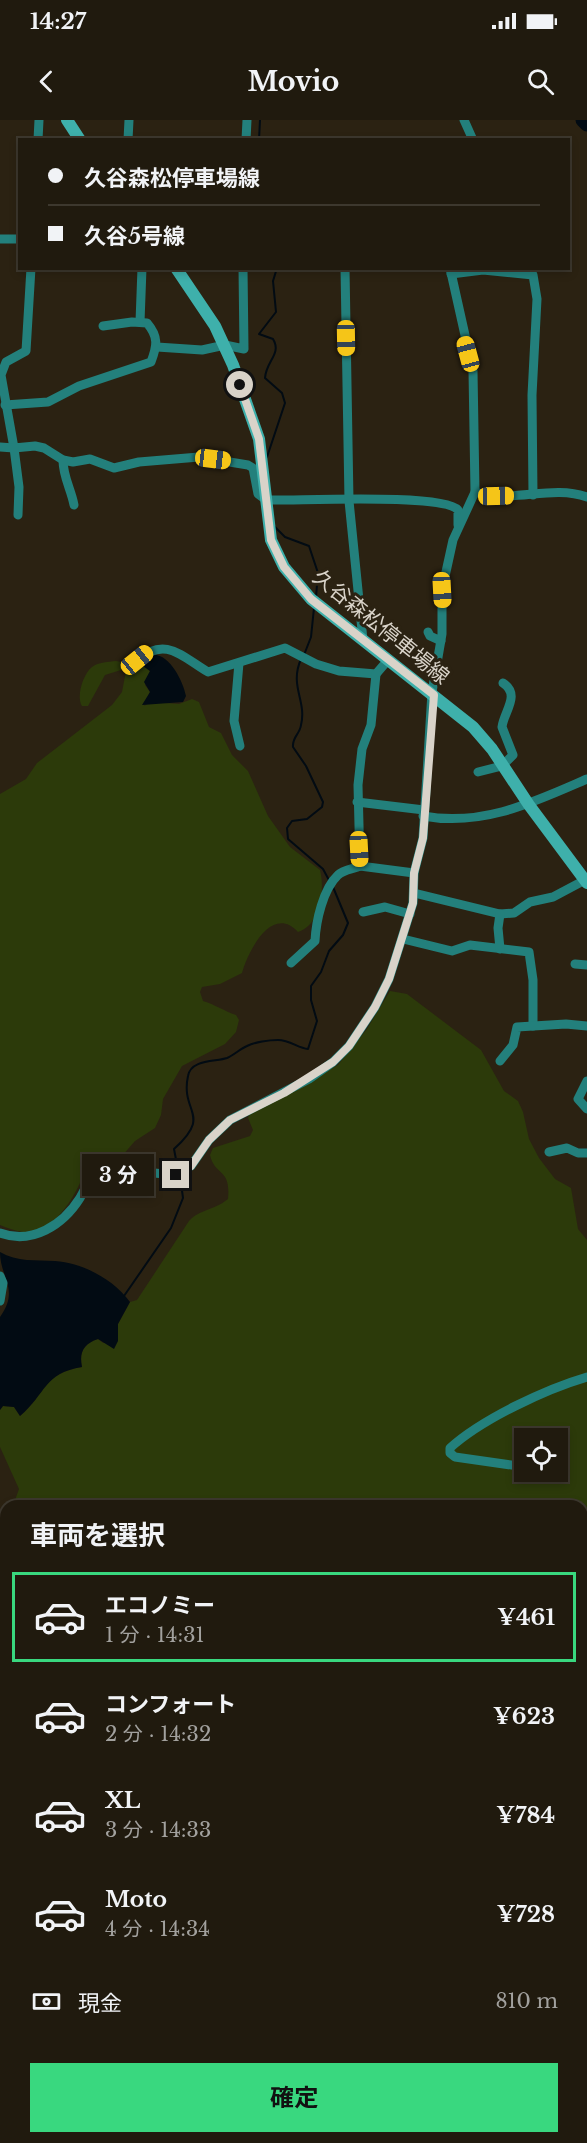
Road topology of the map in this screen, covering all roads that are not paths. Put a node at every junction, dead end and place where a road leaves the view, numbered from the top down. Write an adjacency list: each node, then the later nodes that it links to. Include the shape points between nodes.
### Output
1 (39, 120): 6 (street)
2 (67, 120): 7 (main road)
3 (129, 120): 8 (street)
4 (246, 120): 9 (street)
5 (464, 120): 10 (street)
6 (38, 138)
7 (79, 138)
8 (128, 138)
9 (246, 138)
10 (472, 138)
11 (0, 238): 12 (street)
12 (18, 239)
13 (34, 270): 24 (street, via 26,351 6,362)
14 (142, 270): 20 (street)
15 (177, 270): 22 (main road, 久谷森松停車場線)
16 (243, 270): 22 (street, via 244,349)
17 (345, 270): 33 (street)
18 (450, 271): 19 (street); 29 (street, via 472,371)
19 (531, 272): 30 (street, via 537,299 532,395)
20 (140, 322): 21 (street); 23 (street, via 153,330)
21 (103, 326)
22 (225, 345): 23 (street, via 202,350); 32 (main road, 久谷森松停車場線, via 259,439)
23 (157, 347): 25 (street, via 151,362 79,386 48,402)
24 (1, 391): 25 (street)
25 (5, 405): 27 (street)
26 (0, 447): 27 (street)
27 (14, 448): 28 (street, via 44,448); 35 (street, via 20,487)
28 (63, 460): 32 (street, via 90,459 114,468 199,457 227,460 253,468 258,494); 34 (street)
29 (475, 492): 30 (street); 36 (street)
30 (533, 495): 31 (street, via 566,493)
31 (587, 497)
32 (266, 500): 33 (street); 38 (main road, 久谷森松停車場線, via 271,540 284,567 311,599)
33 (349, 501): 36 (street, via 407,499 450,503 458,510); 38 (street)
34 (74, 505)
35 (18, 515)
36 (457, 527): 39 (street, via 442,590)
37 (428, 632): 39 (street)
38 (363, 640): 41 (main road, 久谷森松停車場線)
39 (441, 641): 45 (street)
40 (137, 660): 42 (street, via 150,649 164,647 208,672)
41 (388, 660): 43 (street); 45 (main road, 久谷森松停車場線)
42 (239, 663): 43 (street, via 285,648 339,671); 46 (street, via 234,721)
43 (376, 675): 50 (street)
44 (503, 683): 47 (street, via 512,700 502,727 513,755)
45 (434, 695): 47 (main road, 久谷森松停車場線, via 473,727); 52 (street)
46 (240, 746)
47 (502, 765): 48 (street); 51 (main road, 久谷森松停車場線)
48 (478, 772)
49 (587, 779): 51 (street)
50 (357, 801): 52 (street); 53 (street)
51 (529, 805): 52 (street, via 469,819); 55 (main road, 久谷森松停車場線)
52 (424, 813): 54 (street, via 423,838)
53 (360, 866): 54 (street); 62 (street, via 339,873 318,920 315,941)
54 (414, 873): 56 (street)
55 (586, 881): 59 (street, via 553,897 530,902 514,913)
56 (414, 893): 58 (street); 59 (street)
57 (363, 912): 58 (street, via 385,907)
58 (410, 914): 60 (street)
59 (500, 914): 61 (street)
60 (403, 939): 61 (street, via 452,951 470,945); 72 (street, via 375,1007 349,1046 309,1079 230,1120 209,1140 191,1166 179,1174 96,1174 69,1211 41,1233 20,1238)
61 (500, 949): 65 (street, via 529,952)
62 (291, 963)
63 (575, 964): 64 (street)
64 (587, 965)
65 (533, 1026): 66 (street); 67 (street, via 518,1027 513,1045)
66 (587, 1026)
67 (500, 1061)
68 (587, 1081): 69 (street, via 578,1099)
69 (587, 1109)
70 (549, 1152): 71 (street, via 567,1148)
71 (587, 1153)
72 (0, 1233)
73 (0, 1276): 74 (street)
74 (0, 1301)
75 (587, 1377): 76 (street, via 546,1390 473,1430 450,1448 455,1457)
76 (514, 1465)

